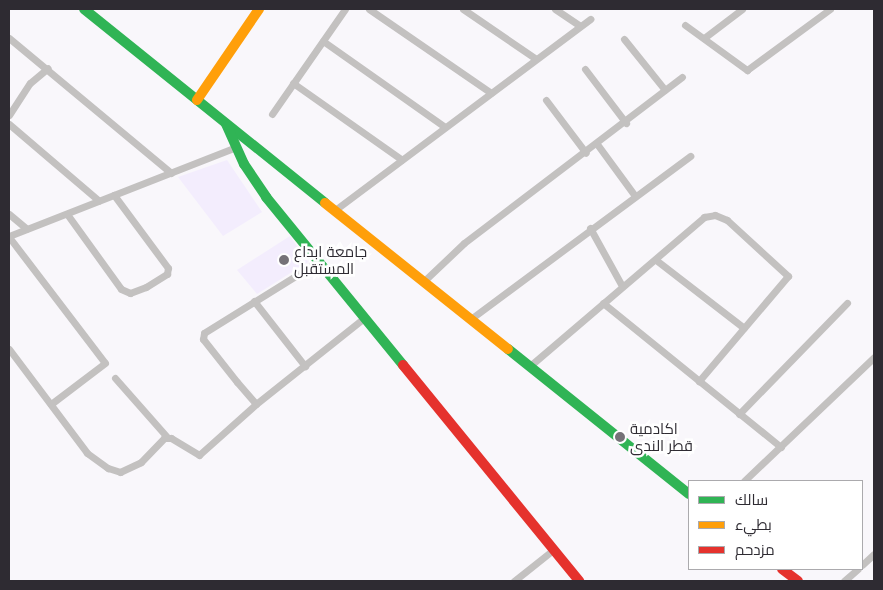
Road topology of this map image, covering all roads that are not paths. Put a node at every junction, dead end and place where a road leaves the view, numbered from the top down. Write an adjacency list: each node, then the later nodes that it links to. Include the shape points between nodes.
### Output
1 (84, 9): 23 (main road)
2 (260, 9): 23 (main road)
3 (345, 9): 15 (street)
4 (369, 9): 22 (street)
5 (463, 9): 16 (street)
6 (555, 9): 11 (street)
7 (742, 9): 13 (street)
8 (830, 9): 13 (street, via 747,70)
9 (590, 19): 11 (street)
10 (685, 25): 13 (street)
11 (580, 26): 16 (street)
12 (9, 38): 17 (street)
13 (704, 38)
14 (624, 39): 21 (street)
15 (323, 41): 20 (street); 30 (street)
16 (536, 60): 22 (street)
17 (48, 68): 26 (street, via 30,83); 36 (street)
18 (586, 69): 27 (street)
19 (682, 77): 21 (street)
20 (293, 83): 25 (street); 35 (street)
21 (665, 90): 27 (street)
22 (491, 93): 30 (street)
23 (197, 100): 28 (main road)
24 (546, 100): 33 (street)
25 (272, 114)
26 (9, 115)
27 (626, 122): 31 (street)
28 (225, 123): 32 (main road); 40 (main road)
29 (9, 124): 39 (street)
30 (445, 127): 35 (street)
31 (597, 144): 33 (street); 38 (street)
32 (236, 147): 36 (street); 47 (main road, via 262,192)
33 (586, 153): 48 (street, via 464,243)
34 (690, 156): 38 (street)
35 (402, 160): 40 (street)
36 (171, 173): 37 (street)
37 (114, 195): 39 (street); 42 (street, via 168,268 167,274 146,287 130,293 120,289)
38 (634, 196): 43 (street)
39 (99, 201): 42 (street)
40 (336, 210): 48 (main road)
41 (9, 214): 44 (street)
42 (67, 214): 44 (street)
43 (590, 228): 49 (street); 54 (street)
44 (27, 229): 45 (street)
45 (9, 236): 62 (street, via 105,363)
46 (656, 260): 49 (street); 55 (street); 55 (street, via 704,217 715,215 727,220 788,276)
47 (318, 262): 50 (street); 53 (main road)
48 (424, 281): 54 (main road)
49 (622, 286): 51 (street)
50 (254, 301): 59 (street); 63 (street, via 203,336)
51 (603, 302): 58 (street); 61 (street)
52 (848, 303): 64 (street)
53 (364, 318): 59 (street); 69 (main road)
54 (472, 318): 58 (main road)
55 (744, 328): 61 (street)
56 (9, 349): 62 (street)
57 (874, 357): 66 (street)
58 (531, 365): 68 (main road)
59 (305, 366): 63 (street)
60 (115, 378): 65 (street)
61 (700, 381): 64 (street)
62 (51, 404): 65 (street, via 87,453 108,468 120,472 134,467)
63 (256, 404): 65 (street, via 199,455)
64 (739, 414): 66 (street)
65 (168, 437)
66 (781, 446): 67 (street)
67 (745, 480)
68 (688, 493)
69 (553, 550): 74 (street); 75 (main road)
70 (874, 554): 71 (street)
71 (863, 565)
72 (783, 570): 76 (main road)
73 (857, 570): 77 (street)
74 (514, 581)
75 (579, 581)
76 (798, 581)
77 (844, 581)

